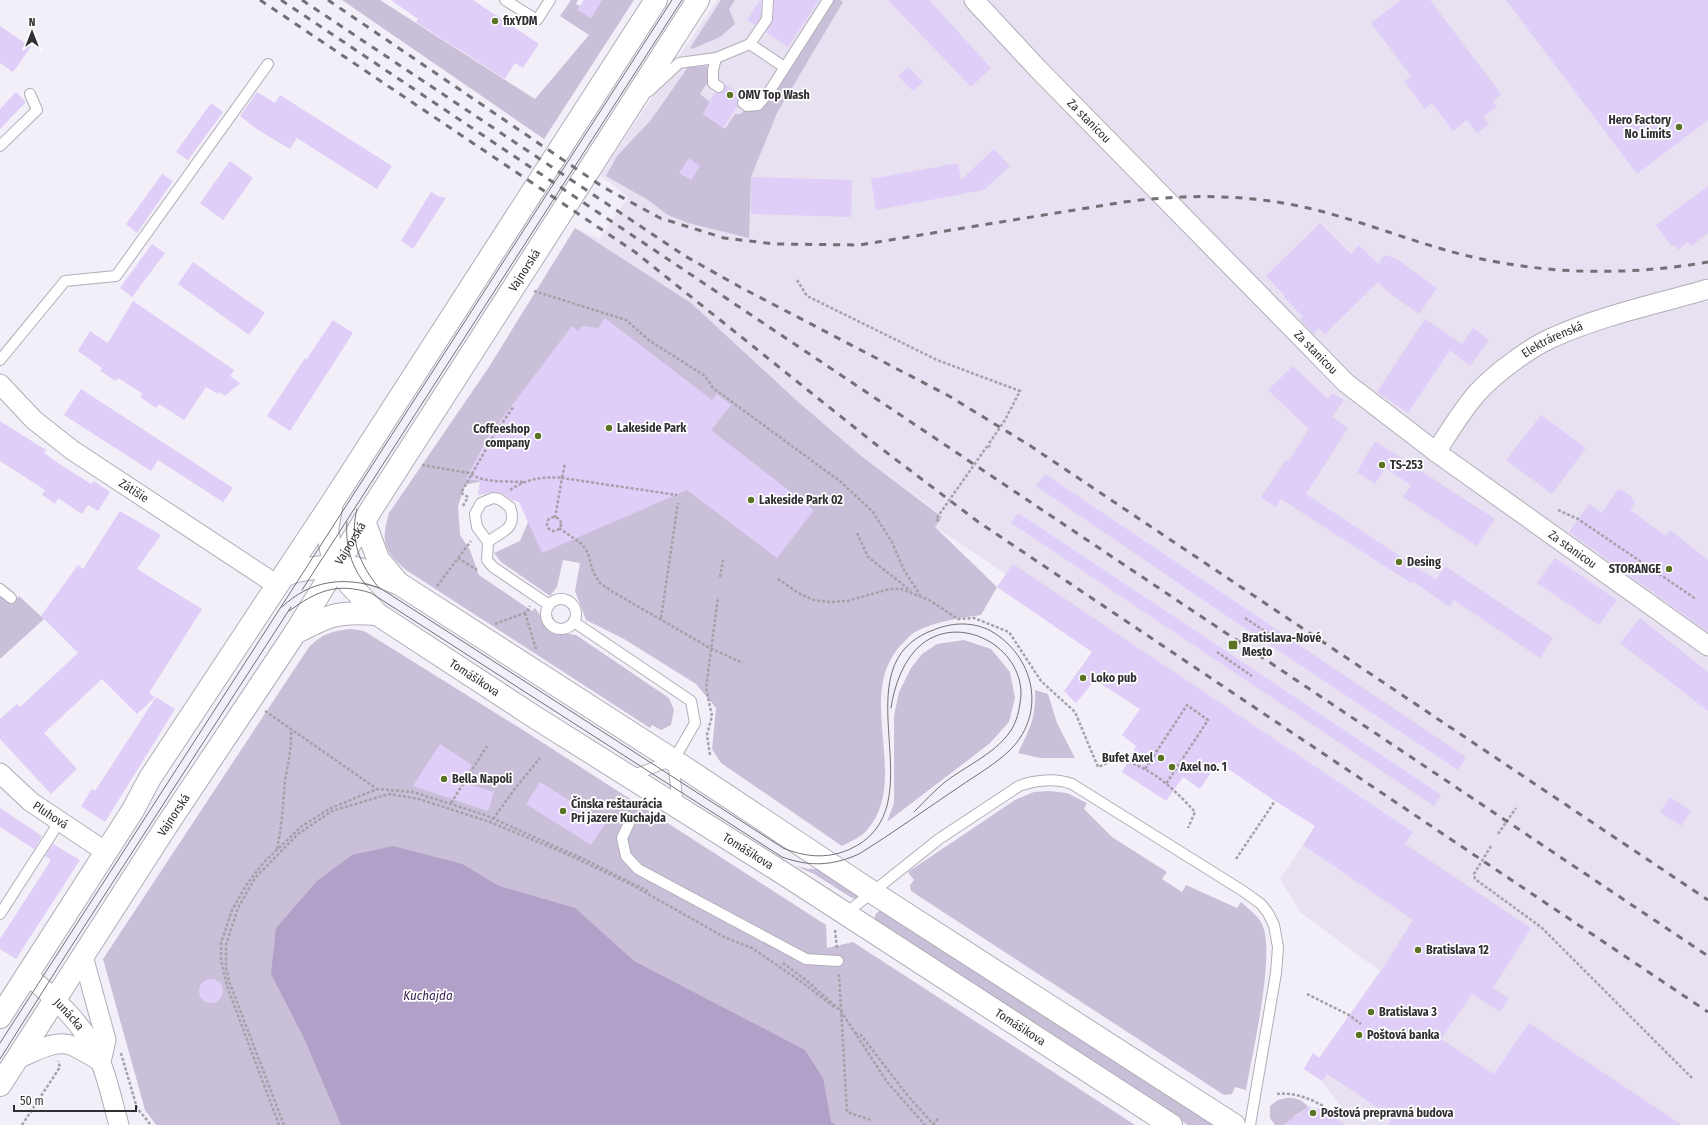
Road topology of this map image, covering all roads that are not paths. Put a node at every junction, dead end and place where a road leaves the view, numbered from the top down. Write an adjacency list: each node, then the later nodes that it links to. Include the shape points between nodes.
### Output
1 (504, 0): 2 (lane, via 537,20)
2 (550, 0)
3 (656, 0): 21 (main road)
4 (698, 0): 15 (main road, Vajnorská)
5 (768, 0): 8 (lane, via 767,19)
6 (828, 0): 11 (lane)
7 (974, 0): 20 (street, Za stanicou, via 1038,69 1346,383)
8 (750, 44): 9 (lane); 11 (lane)
9 (716, 58): 12 (lane, via 713,83); 15 (lane, via 679,63)
10 (268, 64): 18 (lane, via 116,276 65,282)
11 (784, 68): 14 (lane, via 758,105 747,106)
12 (718, 88)
13 (30, 94): 16 (lane, via 37,110)
14 (744, 103)
15 (624, 116): 22 (main road, Vajnorská)
16 (0, 146)
17 (1708, 289): 20 (street, Elektrárenská, via 1620,314 1553,337 1518,359 1481,389)
18 (0, 360)
19 (1, 389): 25 (street, Zátišie, via 34,420 72,450)
20 (1436, 452): 33 (street, Za stanicou)
21 (333, 501): 24 (main road, via 327,530); 25 (main road)
22 (364, 521): 24 (main road, Vajnorská); 26 (main road, via 375,553)
23 (488, 542): 29 (lane, via 487,560)
24 (335, 568): 25 (main road, via 299,571); 26 (main road, via 354,568); 30 (main road, Tomášikova); 32 (main road, Vajnorská)
25 (281, 580): 40 (main road, via 150,778)
26 (398, 583): 34 (main road)
27 (0, 588): 28 (lane)
28 (10, 598)
29 (549, 605): 31 (lane, via 559,599 570,602 576,611); 31 (lane, via 546,617 553,627 564,629)
30 (377, 614): 32 (main road, via 345,612); 36 (main road, Tomášikova, via 533,716)
31 (574, 622): 34 (lane, via 691,701 695,723)
32 (295, 633): 44 (main road, Vajnorská)
33 (1708, 646)
34 (673, 760): 36 (lane); 37 (lane); 41 (main road)
35 (0, 773): 39 (street, Pluhová, via 31,802)
36 (631, 776): 37 (main road, Tomášikova)
37 (678, 808): 43 (main road, Tomášikova)
38 (628, 817): 45 (lane, via 631,820 622,838 626,856 638,869 806,959)
39 (60, 821): 40 (street, Pluhová); 42 (lane)
40 (106, 852): 46 (main road)
41 (872, 892): 43 (lane); 54 (main road); 55 (lane, via 979,811 1019,786 1046,780 1072,784 1204,865 1261,904 1277,934 1276,974)
42 (0, 914)
43 (840, 920): 53 (main road, Tomášikova)
44 (83, 956): 47 (main road, Vajnorská); 50 (street, Junácka, via 106,1040)
45 (838, 960)
46 (26, 974): 47 (street, Junácka); 48 (main road)
47 (55, 999): 49 (main road, Vajnorská); 50 (street, Junácka, via 79,1025)
48 (0, 1017)
49 (16, 1059): 50 (street, Junácka, via 51,1045 62,1044 73,1046); 51 (main road, Vajnorská)
50 (101, 1062): 52 (street, Junácka)
51 (0, 1085)
52 (119, 1125)
53 (1171, 1125)
54 (1234, 1125)
55 (1250, 1125)

